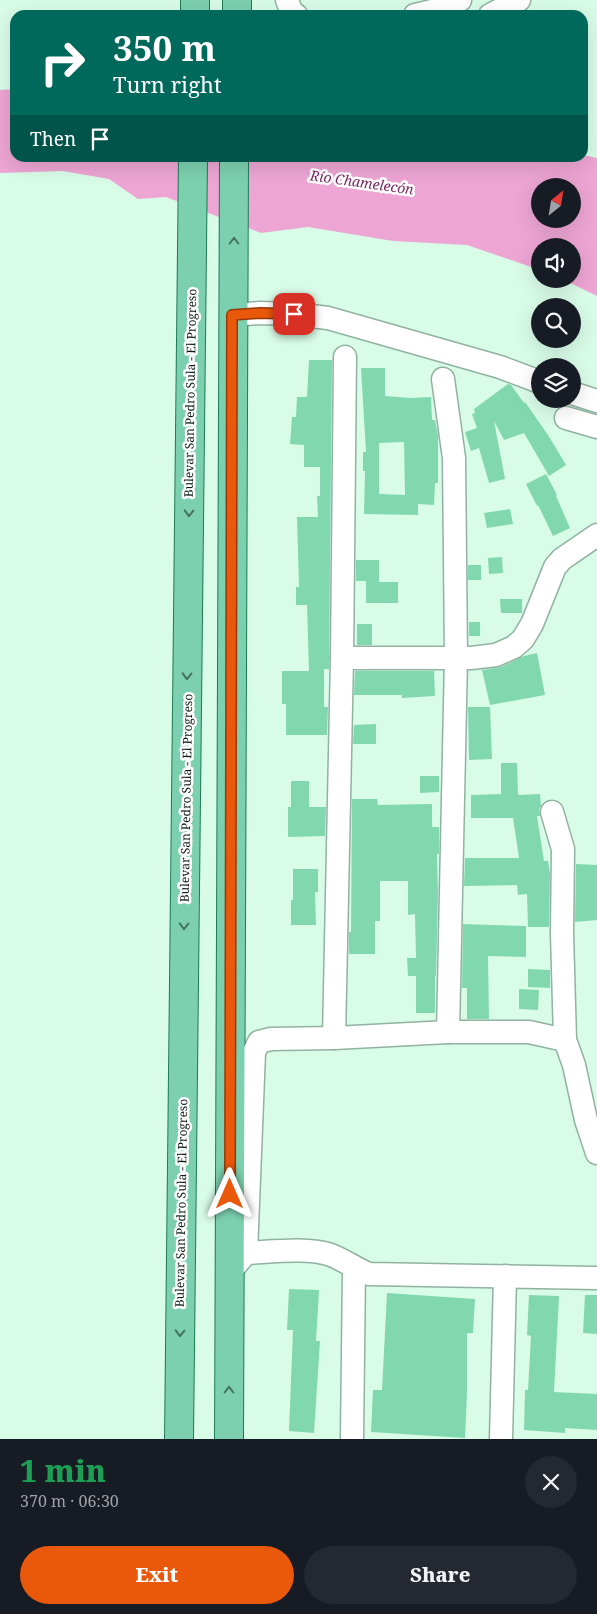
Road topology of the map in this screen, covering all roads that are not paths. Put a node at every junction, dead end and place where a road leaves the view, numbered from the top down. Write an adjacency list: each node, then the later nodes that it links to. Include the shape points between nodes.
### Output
1 (460, 0): 3 (street)
2 (519, 0): 4 (street)
3 (436, 10)
4 (500, 10)
5 (192, 162): 28 (main road, Bulevar San Pedro Sula - El Progreso, one-way to 28)
6 (234, 162): 7 (main road, one-way to 6)
7 (233, 302): 10 (street, via 260,313 328,318); 25 (main road)
8 (345, 357): 16 (street)
9 (443, 379): 17 (street, via 454,458)
10 (531, 379)
11 (581, 396): 12 (street)
12 (597, 401)
13 (566, 418): 14 (street)
14 (597, 426)
15 (597, 535): 17 (street, via 562,559 555,568 532,624 514,647 496,655)
16 (342, 658): 17 (street); 20 (street)
17 (456, 658): 19 (street)
18 (552, 812): 21 (street, via 563,849)
19 (448, 1032): 20 (street); 21 (street, via 529,1032)
20 (334, 1038): 23 (street, via 271,1039 259,1042 254,1052)
21 (565, 1040): 22 (street)
22 (597, 1153)
23 (246, 1253): 24 (street, via 315,1251); 25 (street)
24 (354, 1268): 26 (street, via 369,1274); 30 (street)
25 (229, 1274): 29 (main road, one-way to 25)
26 (505, 1276): 27 (street); 31 (street)
27 (597, 1278)
28 (179, 1439)
29 (229, 1439)
30 (352, 1439)
31 (501, 1439)

